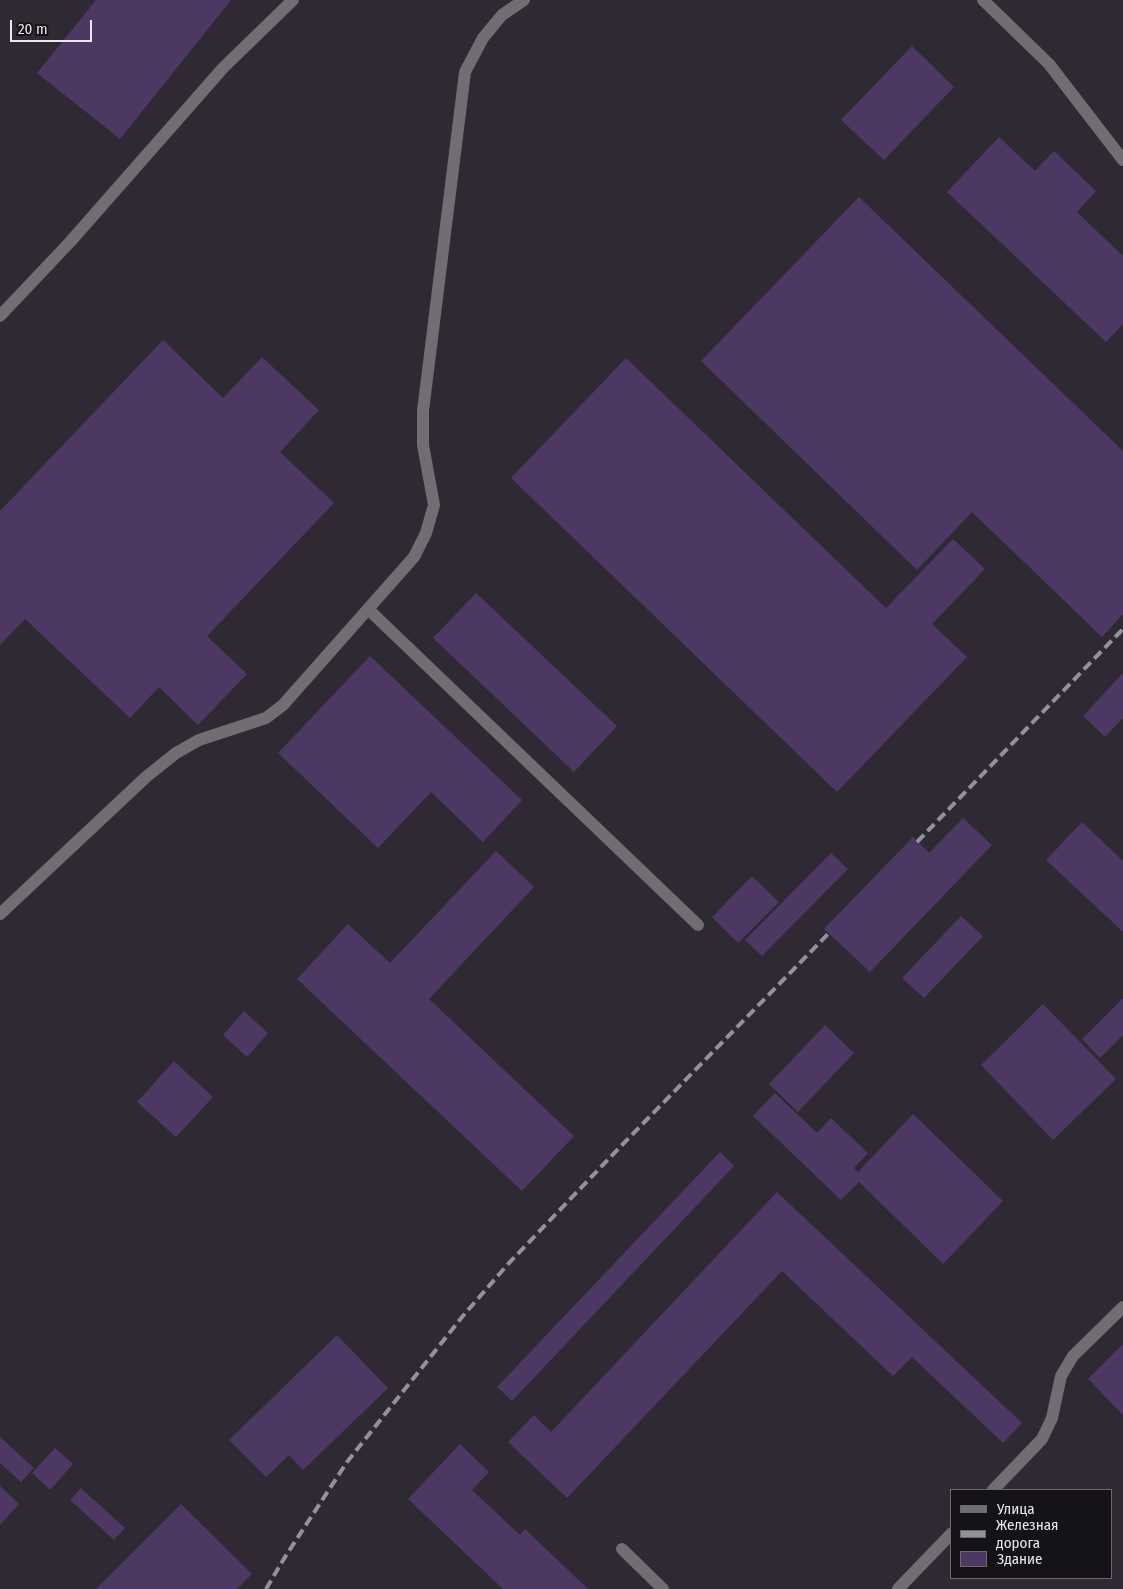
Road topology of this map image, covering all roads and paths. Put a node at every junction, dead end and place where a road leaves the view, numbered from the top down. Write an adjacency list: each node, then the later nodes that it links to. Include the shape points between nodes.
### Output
1 (292, 0): 5 (lane, via 223,68 70,242)
2 (524, 0): 6 (lane, via 502,15 483,38 465,72 423,411 423,445 434,505 414,557)
3 (983, 0): 4 (lane, via 1049,64)
4 (1123, 160)
5 (0, 316)
6 (368, 610): 7 (lane, via 283,705 266,718 199,740 176,753 146,777); 8 (lane)
7 (0, 914)
8 (698, 925)
9 (1123, 1307): 10 (lane, via 1073,1356 1062,1376 1052,1418 1042,1439)
10 (994, 1489)
11 (950, 1535): 14 (lane)
12 (622, 1548): 13 (lane)
13 (664, 1589)
14 (898, 1589)

